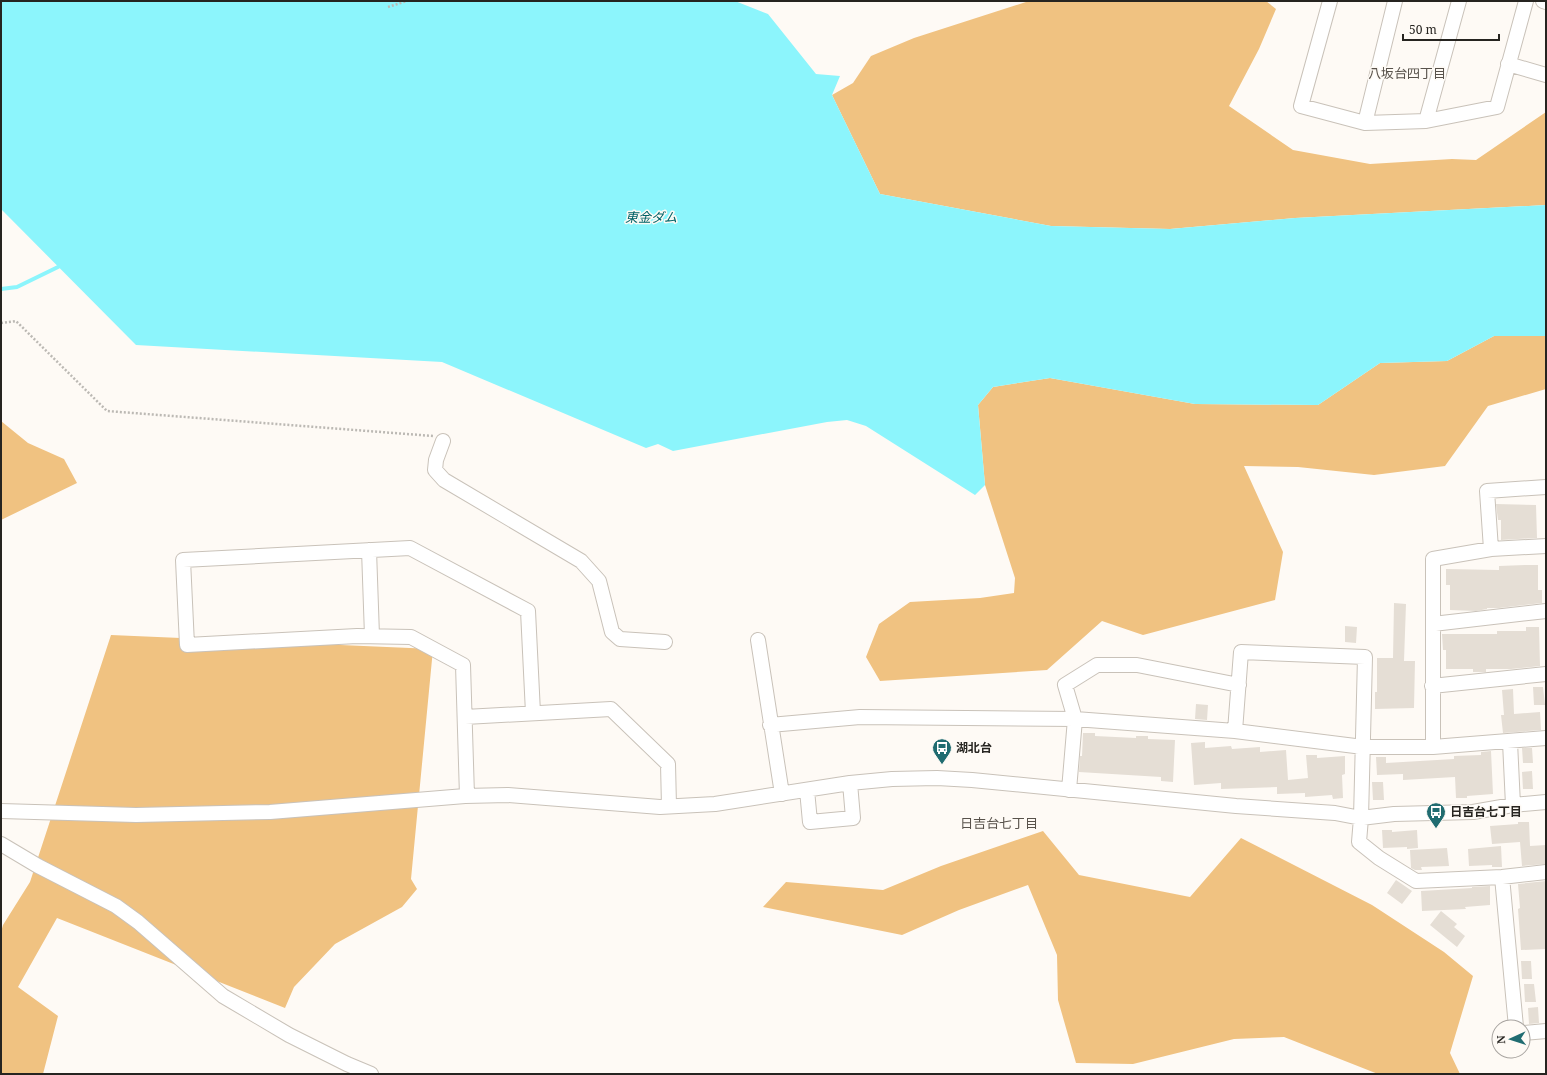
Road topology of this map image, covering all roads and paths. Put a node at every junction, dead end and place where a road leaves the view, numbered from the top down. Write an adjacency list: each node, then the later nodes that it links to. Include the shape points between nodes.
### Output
1 (407, 1): 8 (path)
2 (1330, 1): 12 (street, via 1301,106)
3 (1395, 1): 12 (street)
4 (1459, 1): 11 (street)
5 (1526, 1): 9 (street)
6 (1543, 1): 7 (street)
7 (1546, 2)
8 (388, 8)
9 (1508, 64): 10 (street); 11 (street, via 1497,107)
10 (1546, 75)
11 (1426, 120): 12 (street)
12 (1365, 123)
13 (1, 323): 14 (path, via 16,321 107,411 430,435)
14 (443, 441): 23 (street, via 435,470 444,480 581,561 599,581 612,632 620,639)
15 (1546, 487): 18 (street, via 1487,491)
16 (1546, 546): 18 (street)
17 (369, 550): 21 (street); 21 (street, via 183,560 187,645); 27 (street, via 410,548 528,612)
18 (1491, 550): 20 (street, via 1433,559)
19 (1546, 611): 20 (street)
20 (1433, 624): 26 (street)
21 (372, 636): 28 (street, via 411,637 463,665)
22 (758, 640): 30 (street)
23 (665, 642)
24 (1546, 674): 26 (street)
25 (1239, 685): 29 (street, via 1137,665 1097,665 1065,685); 31 (street); 34 (street, via 1241,652 1365,657)
26 (1432, 686): 35 (street)
27 (533, 713): 28 (street); 43 (street, via 611,709 668,764)
28 (465, 716): 40 (street)
29 (1075, 719): 30 (street, via 860,718); 31 (street); 38 (street)
30 (770, 725): 39 (street)
31 (1235, 731): 34 (street)
32 (1546, 738): 33 (street)
33 (1510, 742): 35 (street); 42 (street)
34 (1363, 747): 35 (street); 45 (street)
35 (1433, 747)
36 (850, 783): 37 (street); 37 (street, via 853,818 810,822); 38 (street, via 937,778)
37 (807, 790): 39 (street)
38 (1069, 790): 45 (street, via 1335,813)
39 (782, 794): 43 (street, via 715,804)
40 (467, 796): 43 (street, via 508,794); 44 (street, via 270,812 136,814)
41 (1546, 802): 42 (street)
42 (1513, 805): 45 (street, via 1473,812 1394,814)
43 (669, 806)
44 (1, 811)
45 (1361, 818): 48 (street, via 1359,842 1416,881)
46 (1, 844): 52 (street, via 116,906 223,996 289,1035)
47 (1546, 872): 48 (street)
48 (1502, 877): 49 (street)
49 (1515, 1019)
50 (1546, 1031): 51 (street)
51 (1531, 1032)
52 (371, 1074)

